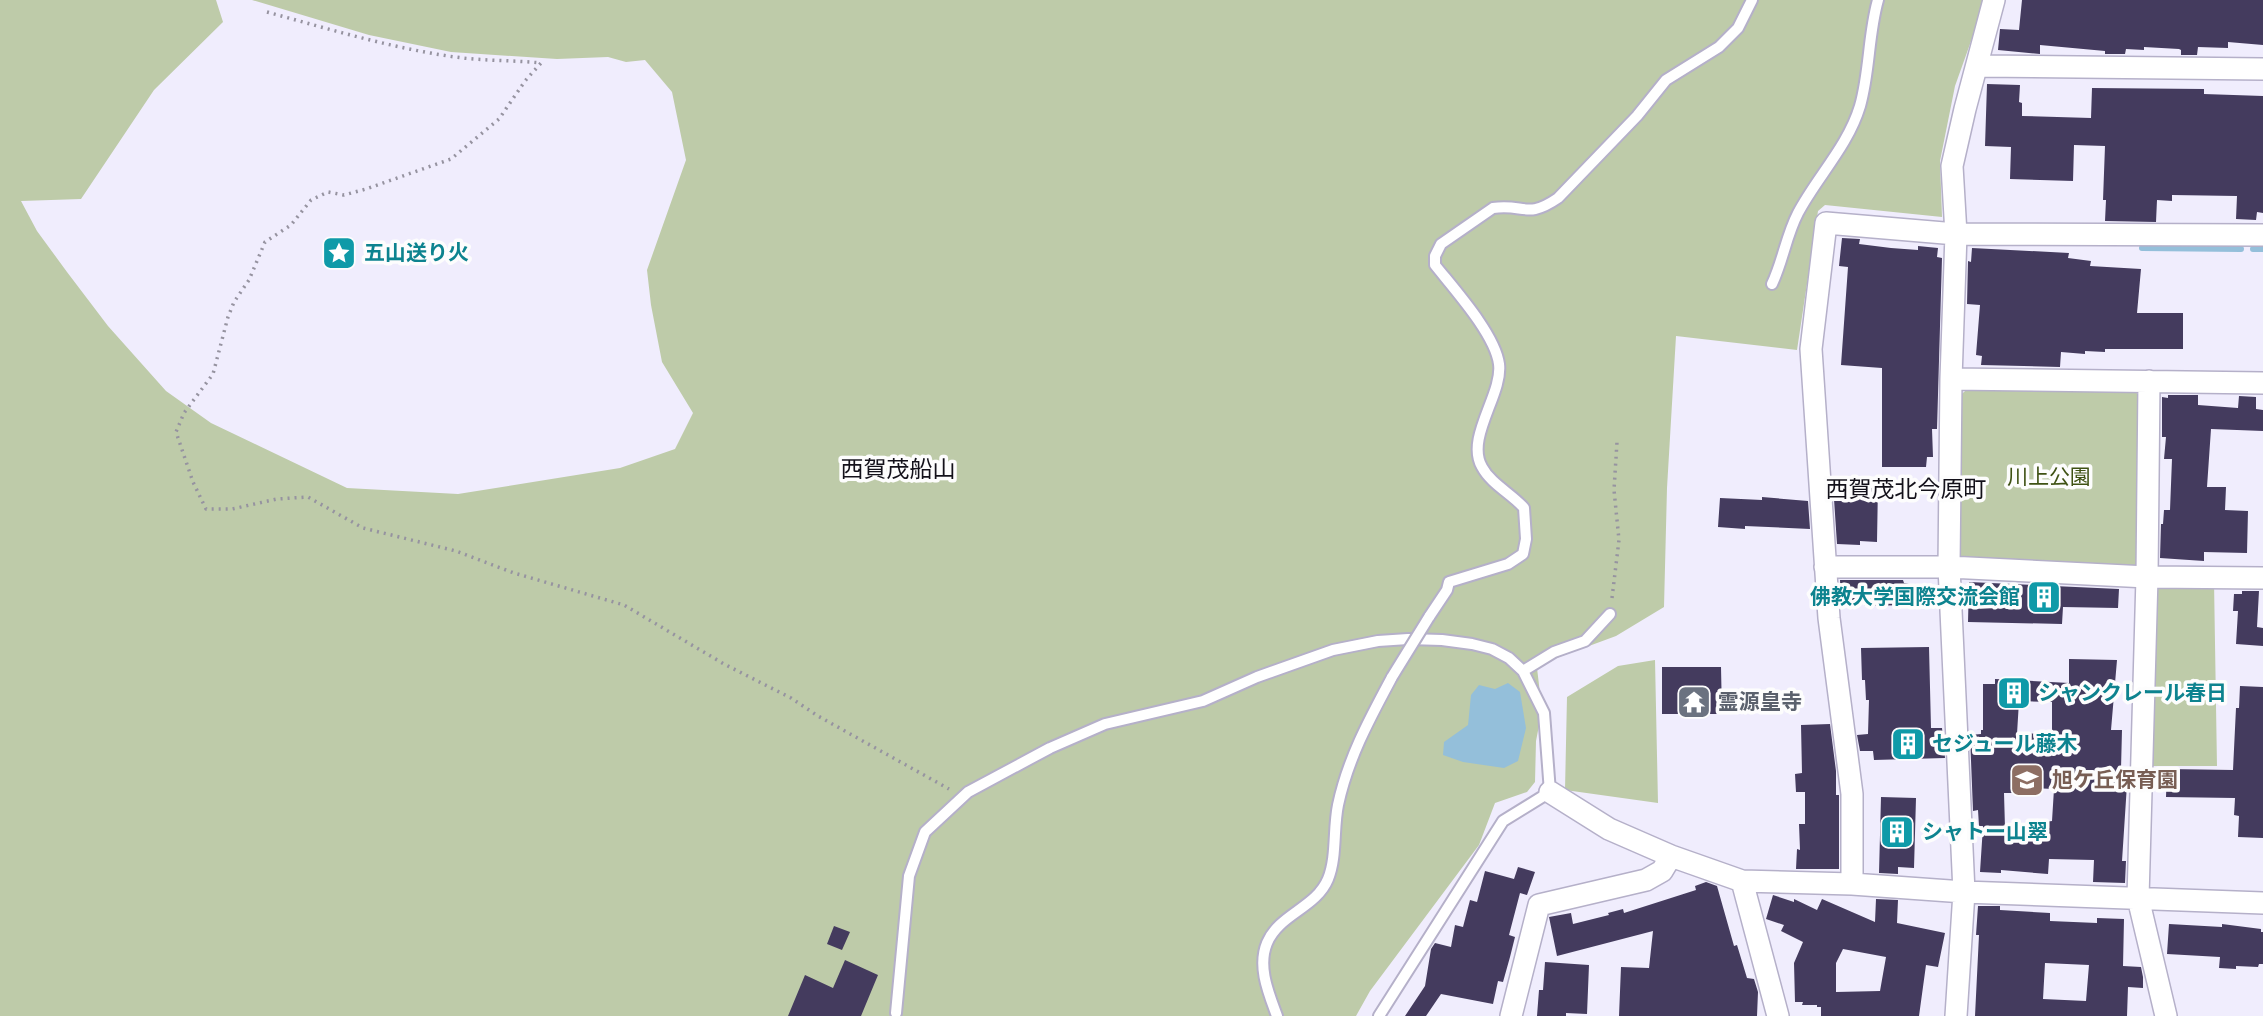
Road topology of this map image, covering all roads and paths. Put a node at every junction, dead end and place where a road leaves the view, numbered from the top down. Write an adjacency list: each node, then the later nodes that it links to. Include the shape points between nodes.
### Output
1 (1752, 0): 29 (lane, bridge, via 1738,28 1719,47 1666,80 1558,198 1532,211 1493,208 1441,244 1435,256 1435,265 1480,324 1500,365 1478,455 1482,468 1524,508 1523,554 1508,564 1449,582 1361,734 1342,787 1329,878 1320,895 1278,927 1266,944 1266,988)
2 (1878, 0): 9 (lane, via 1860,107 1789,232)
3 (1994, 0): 5 (street)
4 (267, 12): 21 (path, via 424,52 541,63 499,119 451,159 344,195 328,192 311,200 291,225 265,242 228,317 213,374 184,412 176,432 206,509 308,497 363,528 456,551 624,605)
5 (1977, 66): 6 (street); 7 (street, via 1952,166)
6 (2263, 69)
7 (1956, 234): 8 (street); 10 (street); 14 (street, via 1826,223 1811,349)
8 (2263, 235)
9 (1772, 284)
10 (1951, 379): 11 (street); 15 (street)
11 (2149, 381): 12 (street); 16 (street)
12 (2263, 383)
13 (1617, 442): 18 (path, via 1614,490 1619,540)
14 (1825, 568): 15 (street); 24 (street, via 1852,794)
15 (1949, 568): 16 (street); 25 (street)
16 (2147, 577): 17 (street); 26 (street)
17 (2263, 578)
18 (1610, 614): 19 (lane, via 1585,641 1554,652)
19 (1523, 671): 20 (lane, via 1544,713); 21 (lane, via 1509,657 1472,643 1378,641 1333,650 1203,702 1105,724 1050,748)
20 (1550, 792): 22 (street, via 1609,829); 30 (lane, via 1503,821)
21 (964, 796): 28 (lane, via 925,832 909,876)
22 (1671, 856): 23 (street); 31 (street, via 1662,871 1646,880 1539,905)
23 (1742, 881): 24 (street); 32 (street)
24 (1852, 884): 25 (street)
25 (1964, 892): 26 (street); 33 (street)
26 (2138, 898): 27 (street); 34 (street)
27 (2263, 903)
28 (896, 1013)
29 (1276, 1016)
30 (1379, 1016)
31 (1511, 1016)
32 (1778, 1016)
33 (1956, 1016)
34 (2166, 1016)

